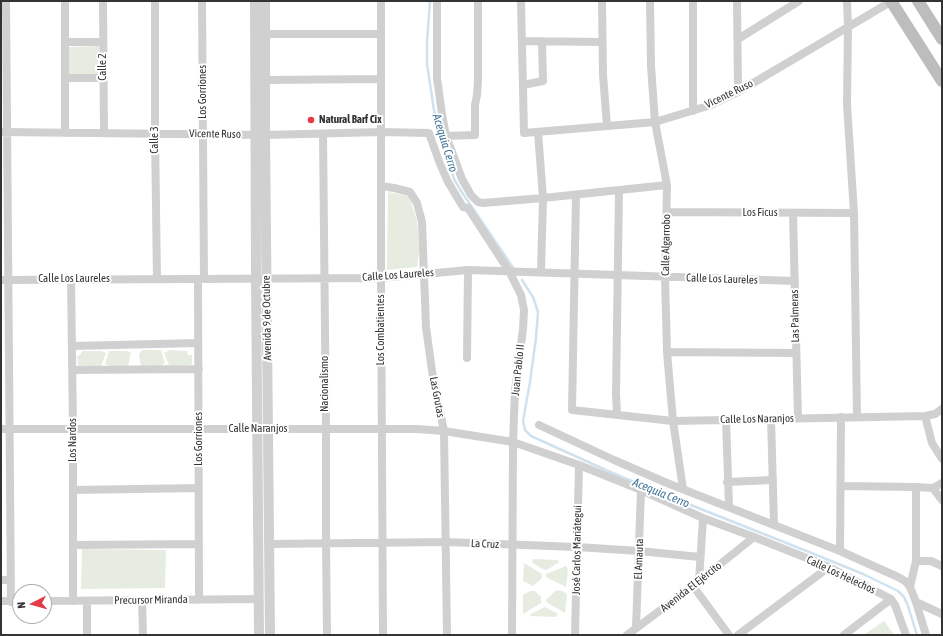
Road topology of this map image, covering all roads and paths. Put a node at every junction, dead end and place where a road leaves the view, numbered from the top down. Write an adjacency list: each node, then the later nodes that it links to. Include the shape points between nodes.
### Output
1 (6, 1): 40 (street)
2 (65, 1): 27 (street)
3 (103, 1): 28 (street, Calle 2)
4 (155, 1): 46 (street, Calle 3)
5 (202, 1): 47 (street, Los Gorriones)
6 (255, 1): 49 (street, Avenida 9 de Octubre)
7 (265, 1): 21 (street, Avenida 9 de Octubre)
8 (382, 1): 22 (street, Los Combatientes)
9 (437, 1): 50 (street, via 437,78)
10 (478, 1): 50 (street, via 475,135)
11 (522, 1): 25 (street)
12 (602, 1): 29 (street)
13 (650, 1): 38 (street, Calle Algarrobo)
14 (693, 1): 37 (street)
15 (737, 1): 23 (street)
16 (799, 1): 23 (street)
17 (846, 1): 20 (street)
18 (891, 1): 20 (street, Vicente Ruso); 34 (main road)
19 (918, 1): 24 (main road)
20 (848, 27): 36 (street, Vicente Ruso); 58 (street, via 847,104)
21 (265, 34): 22 (street); 33 (street, Avenida 9 de Octubre)
22 (381, 34): 32 (street, Los Combatientes)
23 (738, 39): 36 (street)
24 (942, 39)
25 (522, 41): 26 (street); 35 (street)
26 (542, 41): 29 (street); 35 (street, via 542,82)
27 (65, 42): 28 (street); 30 (street)
28 (103, 42): 31 (street, Calle 2)
29 (602, 42): 39 (street)
30 (65, 78): 31 (street); 43 (street)
31 (104, 78): 44 (street, Calle 2)
32 (381, 79): 33 (street); 41 (street, Los Combatientes)
33 (265, 80): 49 (street, Avenida 9 de Octubre)
34 (942, 81)
35 (523, 85): 42 (street, Vicente Ruso, via 524,133)
36 (738, 92): 37 (street, Vicente Ruso)
37 (693, 111): 38 (street, Vicente Ruso)
38 (655, 122): 39 (street, Vicente Ruso); 51 (street, Calle Algarrobo)
39 (607, 126): 42 (street, Vicente Ruso)
40 (4, 132): 43 (street, Vicente Ruso); 73 (street)
41 (381, 132): 45 (street, Vicente Ruso); 48 (street, Vicente Ruso); 52 (street, Los Combatientes)
42 (538, 132): 55 (street)
43 (65, 133): 44 (street, Vicente Ruso)
44 (104, 133): 46 (street, Vicente Ruso)
45 (429, 133): 60 (street, Juan Pablo II, via 448,182 463,207 468,208)
46 (155, 134): 47 (street, Vicente Ruso); 71 (street, Calle 3)
47 (203, 134): 49 (street, Vicente Ruso); 72 (street, Los Gorriones)
48 (323, 134): 49 (street, Vicente Ruso); 68 (street, Nacionalismo)
49 (260, 135): 66 (street, Avenida 9 de Octubre); 67 (street, Avenida 9 de Octubre)
50 (446, 136): 55 (street, via 462,179 478,202)
51 (666, 185): 53 (street); 56 (street, Calle Algarrobo)
52 (381, 186): 63 (street, Las Grutas, via 410,192 417,203 422,222); 69 (street, Los Combatientes)
53 (619, 190): 54 (street); 64 (street)
54 (576, 195): 55 (street); 62 (street)
55 (543, 198): 61 (street)
56 (667, 212): 57 (street, Los Ficus); 65 (street, Calle Algarrobo)
57 (793, 213): 58 (street, Los Ficus); 74 (street, Las Palmeras)
58 (854, 213): 85 (street)
59 (468, 270): 60 (street, Calle Los Laureles); 63 (street, Calle Los Laureles); 79 (street)
60 (514, 271): 61 (street, Calle Los Laureles); 99 (street, Juan Pablo II, via 524,310 515,390)
61 (541, 272): 62 (street, Calle Los Laureles)
62 (574, 273): 64 (street, Calle Los Laureles); 83 (street, Calle Los Naranjos, via 572,410)
63 (424, 274): 69 (street, Calle Los Laureles); 98 (street, Las Grutas, via 426,327)
64 (618, 275): 65 (street, Calle Los Laureles); 83 (street)
65 (665, 277): 74 (street, Calle Los Laureles); 77 (street, Calle Algarrobo)
66 (256, 278): 67 (street, Calle Los Laureles); 72 (street, Calle Los Laureles); 92 (street, Avenida 9 de Octubre)
67 (266, 278): 68 (street, Calle Los Laureles); 92 (street, Avenida 9 de Octubre)
68 (325, 278): 69 (street, Calle Los Laureles); 96 (street, Nacionalismo)
69 (381, 278): 97 (street, Los Combatientes)
70 (71, 279): 71 (street, Calle Los Laureles); 73 (street, Calle Los Laureles); 76 (street, Los Nardos)
71 (157, 279): 72 (street, Calle Los Laureles)
72 (201, 279): 75 (street, Los Gorriones)
73 (4, 280): 93 (street)
74 (795, 281): 78 (street, Las Palmeras)
75 (198, 343): 76 (street); 80 (street, Los Gorriones)
76 (72, 346): 81 (street, Los Nardos)
77 (667, 352): 78 (street); 90 (street, Calle Algarrobo)
78 (796, 353): 86 (street, Las Palmeras)
79 (467, 358)
80 (198, 369): 81 (street); 95 (street, Los Gorriones)
81 (72, 370): 94 (street, Los Nardos)
82 (942, 409): 84 (street, Calle Los Naranjos)
83 (617, 415): 90 (street, Calle Los Naranjos)
84 (925, 416): 85 (street, Calle Los Naranjos); 100 (street, via 932,443)
85 (858, 417): 87 (street, Calle Los Naranjos)
86 (798, 418): 87 (street, Calle Los Naranjos); 88 (street, Calle Los Naranjos)
87 (841, 418): 105 (street)
88 (771, 419): 89 (street, Calle Los Naranjos); 102 (street)
89 (726, 420): 90 (street, Calle Los Naranjos); 103 (street)
90 (673, 421): 109 (street, Calle Algarrobo)
91 (539, 424): 109 (street, via 614,460)
92 (263, 428): 95 (street, Calle Naranjos); 96 (street, Calle Naranjos); 123 (street, Avenida 9 de Octubre); 137 (street, Avenida 9 de Octubre)
93 (5, 429): 94 (street, Calle Naranjos); 115 (street)
94 (73, 429): 95 (street, Calle Naranjos); 110 (street, Los Nardos)
95 (199, 429): 107 (street, Los Gorriones)
96 (326, 429): 97 (street, Calle Naranjos); 120 (street, Nacionalismo)
97 (381, 429): 98 (street, Calle Naranjos); 121 (street, Los Combatientes)
98 (444, 431): 99 (street, Calle Naranjos); 119 (street, Las Grutas)
99 (513, 442): 101 (street); 125 (street, Juan Pablo II)
100 (942, 459)
101 (579, 465): 111 (street); 126 (street, José Carlos Mariátegui)
102 (773, 480): 103 (street); 117 (street)
103 (727, 482): 113 (street)
104 (942, 483): 108 (street)
105 (841, 486): 106 (street); 128 (street)
106 (916, 486): 108 (street); 130 (street)
107 (199, 488): 110 (street); 122 (street, Los Gorriones)
108 (933, 488): 112 (street)
109 (684, 489): 113 (street)
110 (73, 490): 124 (street, Los Nardos)
111 (641, 490): 116 (street); 127 (street, El Amauta)
112 (942, 500)
113 (729, 506): 117 (street)
114 (1, 507): 115 (street)
115 (10, 507): 134 (street)
116 (702, 518): 118 (street); 129 (street)
117 (774, 524): 128 (street)
118 (754, 537): 132 (street, Calle Los Helechos); 135 (street, Avenida El Ejército)
119 (446, 542): 121 (street, La Cruz); 125 (street, La Cruz); 155 (street, Las Grutas)
120 (326, 543): 121 (street, La Cruz); 123 (street, La Cruz); 153 (street, Nacionalismo)
121 (382, 543): 154 (street, Los Combatientes)
122 (199, 544): 124 (street); 140 (street, Los Gorriones)
123 (269, 544): 152 (street, Avenida 9 de Octubre)
124 (74, 545): 143 (street, Los Nardos)
125 (513, 545): 126 (street, La Cruz); 156 (street, Juan Pablo II)
126 (577, 547): 127 (street, La Cruz); 157 (street, José Carlos Mariátegui)
127 (639, 551): 129 (street, La Cruz); 148 (street, El Amauta)
128 (840, 551): 136 (street, via 898,577)
129 (700, 557): 135 (street)
130 (916, 561): 131 (street, via 931,561); 136 (street)
131 (942, 566)
132 (829, 567): 138 (street, Calle Los Helechos); 160 (street)
133 (1, 580): 134 (street)
134 (11, 580): 145 (street)
135 (696, 583): 148 (street, Avenida El Ejército); 159 (street)
136 (910, 586): 146 (street)
137 (259, 599): 140 (street, Precursor Miranda); 151 (street, Avenida 9 de Octubre)
138 (891, 599): 161 (street); 162 (street)
139 (142, 600): 140 (street, Precursor Miranda); 144 (street, Precursor Miranda); 150 (street)
140 (199, 600)
141 (1, 601): 145 (street)
142 (52, 601): 143 (street, Precursor Miranda)
143 (73, 601): 144 (street, Precursor Miranda)
144 (87, 601): 149 (street)
145 (11, 602)
146 (916, 602): 147 (street); 163 (street)
147 (942, 614)
148 (636, 628): 158 (street, Avenida El Ejército)
149 (87, 635)
150 (143, 635)
151 (259, 635)
152 (270, 635)
153 (327, 635)
154 (383, 635)
155 (447, 635)
156 (512, 635)
157 (575, 635)
158 (628, 635)
159 (729, 635)
160 (738, 635)
161 (844, 635)
162 (906, 635)
163 (926, 635)

